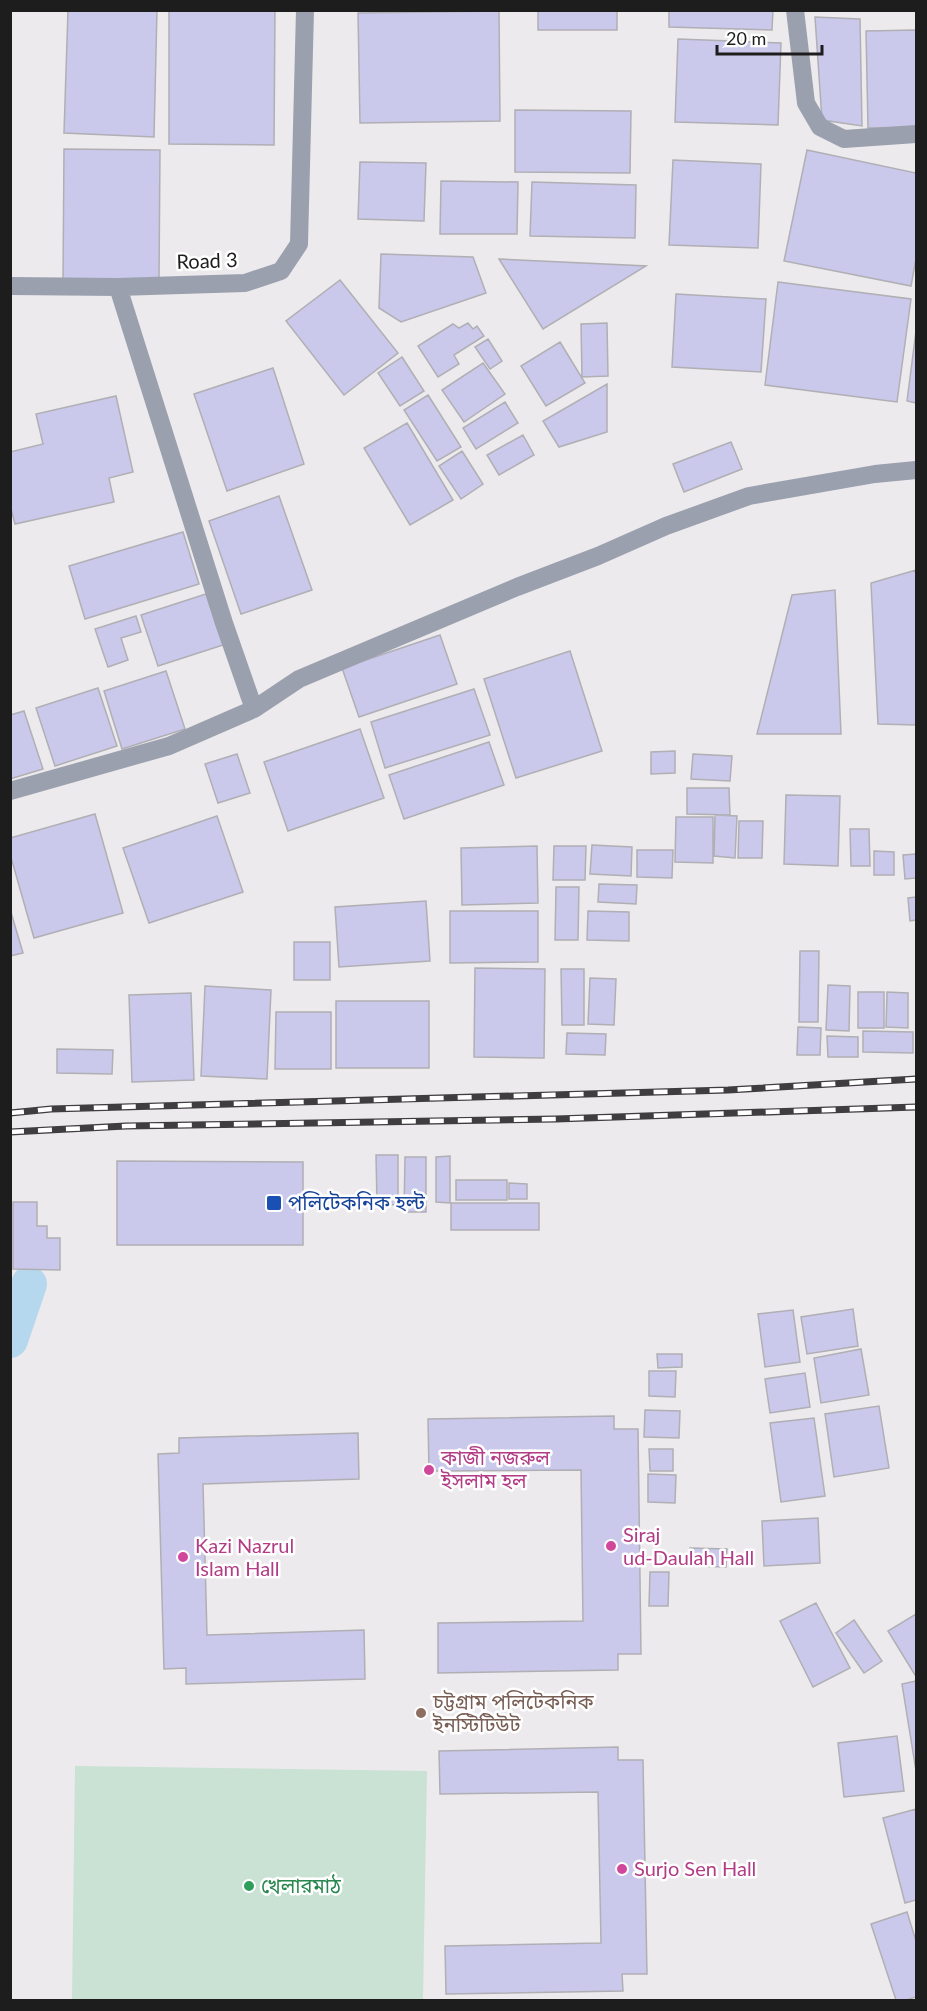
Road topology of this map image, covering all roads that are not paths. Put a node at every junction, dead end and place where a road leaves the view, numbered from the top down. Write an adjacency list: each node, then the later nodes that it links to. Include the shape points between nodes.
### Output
1 (305, 10): 5 (street, Road 3, via 299,244 281,271 245,284)
2 (795, 10): 3 (street, via 806,103 820,127 844,139)
3 (916, 134)
4 (10, 286): 5 (street, Road 3)
5 (118, 287): 7 (street)
6 (916, 470): 7 (street, via 749,496 677,522 299,679)
7 (255, 709): 8 (street, via 169,746)
8 (10, 791)

